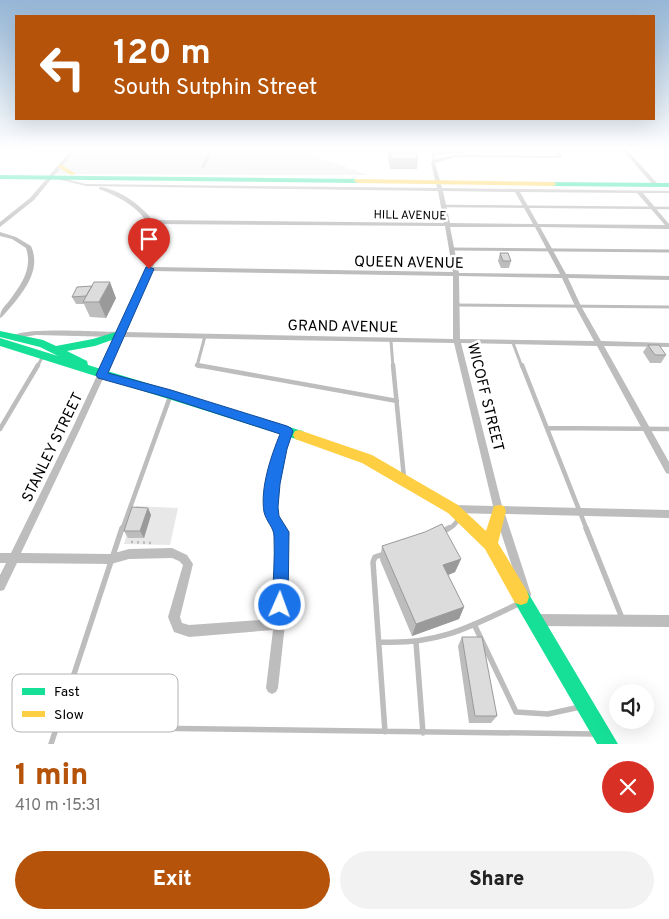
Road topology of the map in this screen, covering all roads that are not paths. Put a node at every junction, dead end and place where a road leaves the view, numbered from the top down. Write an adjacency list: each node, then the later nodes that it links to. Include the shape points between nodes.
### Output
1 (438, 182): 12 (street, WICOFF STREET)
2 (47, 183): 18 (street)
3 (80, 183): 6 (street)
4 (363, 183): 6 (street)
5 (445, 183): 8 (street)
6 (124, 185): 11 (street)
7 (101, 188): 11 (street)
8 (517, 190): 9 (street); 13 (street)
9 (639, 192): 10 (street); 14 (street)
10 (669, 192)
11 (116, 193): 16 (street, via 137,206)
12 (444, 206): 13 (lane); 17 (street, WICOFF STREET)
13 (526, 207): 14 (lane); 19 (street)
14 (654, 208): 15 (lane); 20 (street)
15 (669, 208)
16 (150, 222): 17 (street, HILL AVENUE); 25 (street, STANLEY STREET, via 155,251)
17 (447, 225): 19 (street, HILL AVENUE); 22 (street, WICOFF STREET)
18 (0, 226)
19 (536, 226): 20 (street, HILL AVENUE); 23 (street)
20 (669, 227)
21 (0, 234): 32 (street, via 29,247 32,260 18,292)
22 (452, 249): 23 (lane); 26 (street, WICOFF STREET)
23 (549, 250): 24 (lane); 27 (street)
24 (669, 251)
25 (149, 269): 26 (street, QUEEN AVENUE); 34 (street, STANLEY STREET)
26 (456, 275): 27 (street, QUEEN AVENUE); 29 (street, WICOFF STREET)
27 (564, 276): 28 (street, QUEEN AVENUE); 30 (street)
28 (669, 278)
29 (456, 304): 30 (lane); 39 (street, WICOFF STREET)
30 (578, 306): 31 (lane); 41 (street)
31 (669, 307)
32 (0, 316)
33 (0, 334): 35 (main road)
34 (119, 334): 35 (street, GRAND AVENUE, via 36,333); 36 (street, GRAND AVENUE); 43 (main road); 45 (street, STANLEY STREET)
35 (16, 336): 43 (main road)
36 (205, 336): 37 (street, GRAND AVENUE); 47 (lane, via 197,366)
37 (391, 341): 39 (street, GRAND AVENUE); 47 (lane)
38 (0, 342): 44 (main road)
39 (456, 342): 40 (street, GRAND AVENUE); 55 (street, WICOFF STREET)
40 (513, 344): 41 (street, GRAND AVENUE); 48 (lane)
41 (599, 344): 42 (street, GRAND AVENUE); 49 (street)
42 (669, 345)
43 (58, 350): 44 (main road, via 42,350); 45 (main road)
44 (38, 354): 45 (main road); 50 (lane)
45 (102, 375): 46 (main road); 63 (street, STANLEY STREET)
46 (171, 394): 52 (main road); 64 (lane)
47 (397, 401): 54 (lane)
48 (547, 428): 49 (lane); 56 (lane)
49 (646, 428): 51 (lane); 53 (street)
50 (0, 429)
51 (669, 429)
52 (287, 431): 54 (main road, via 367,459); 70 (street, via 280,449 271,507 272,518 282,532)
53 (669, 470)
54 (404, 479): 57 (main road)
55 (499, 511): 56 (street); 57 (street); 60 (main road); 67 (street, WICOFF STREET)
56 (580, 511): 58 (street); 69 (lane)
57 (457, 513): 59 (lane, via 453,526); 60 (main road)
58 (669, 514)
59 (440, 533)
60 (490, 544): 66 (main road)
61 (394, 550): 72 (lane, via 375,557 373,567)
62 (0, 558): 63 (street)
63 (14, 558): 64 (street); 65 (street, STANLEY STREET)
64 (111, 560): 70 (street, via 130,554 172,553 183,558 188,564 174,616 178,628 189,631); 74 (lane)
65 (0, 586)
66 (524, 600): 67 (main road); 71 (lane)
67 (535, 620): 69 (street); 76 (main road)
68 (669, 621): 69 (street)
69 (624, 622)
70 (279, 624): 75 (street)
71 (474, 624): 73 (lane, via 433,640); 76 (lane, via 516,712 538,715 570,711)
72 (380, 642): 73 (lane); 79 (lane)
73 (416, 642): 80 (lane)
74 (75, 674)
75 (272, 688)
76 (586, 705): 81 (main road)
77 (178, 729): 79 (lane)
78 (56, 732): 82 (lane)
79 (385, 732): 80 (lane)
80 (423, 732): 81 (lane)
81 (602, 733): 83 (main road)
82 (52, 744)
83 (608, 744)

